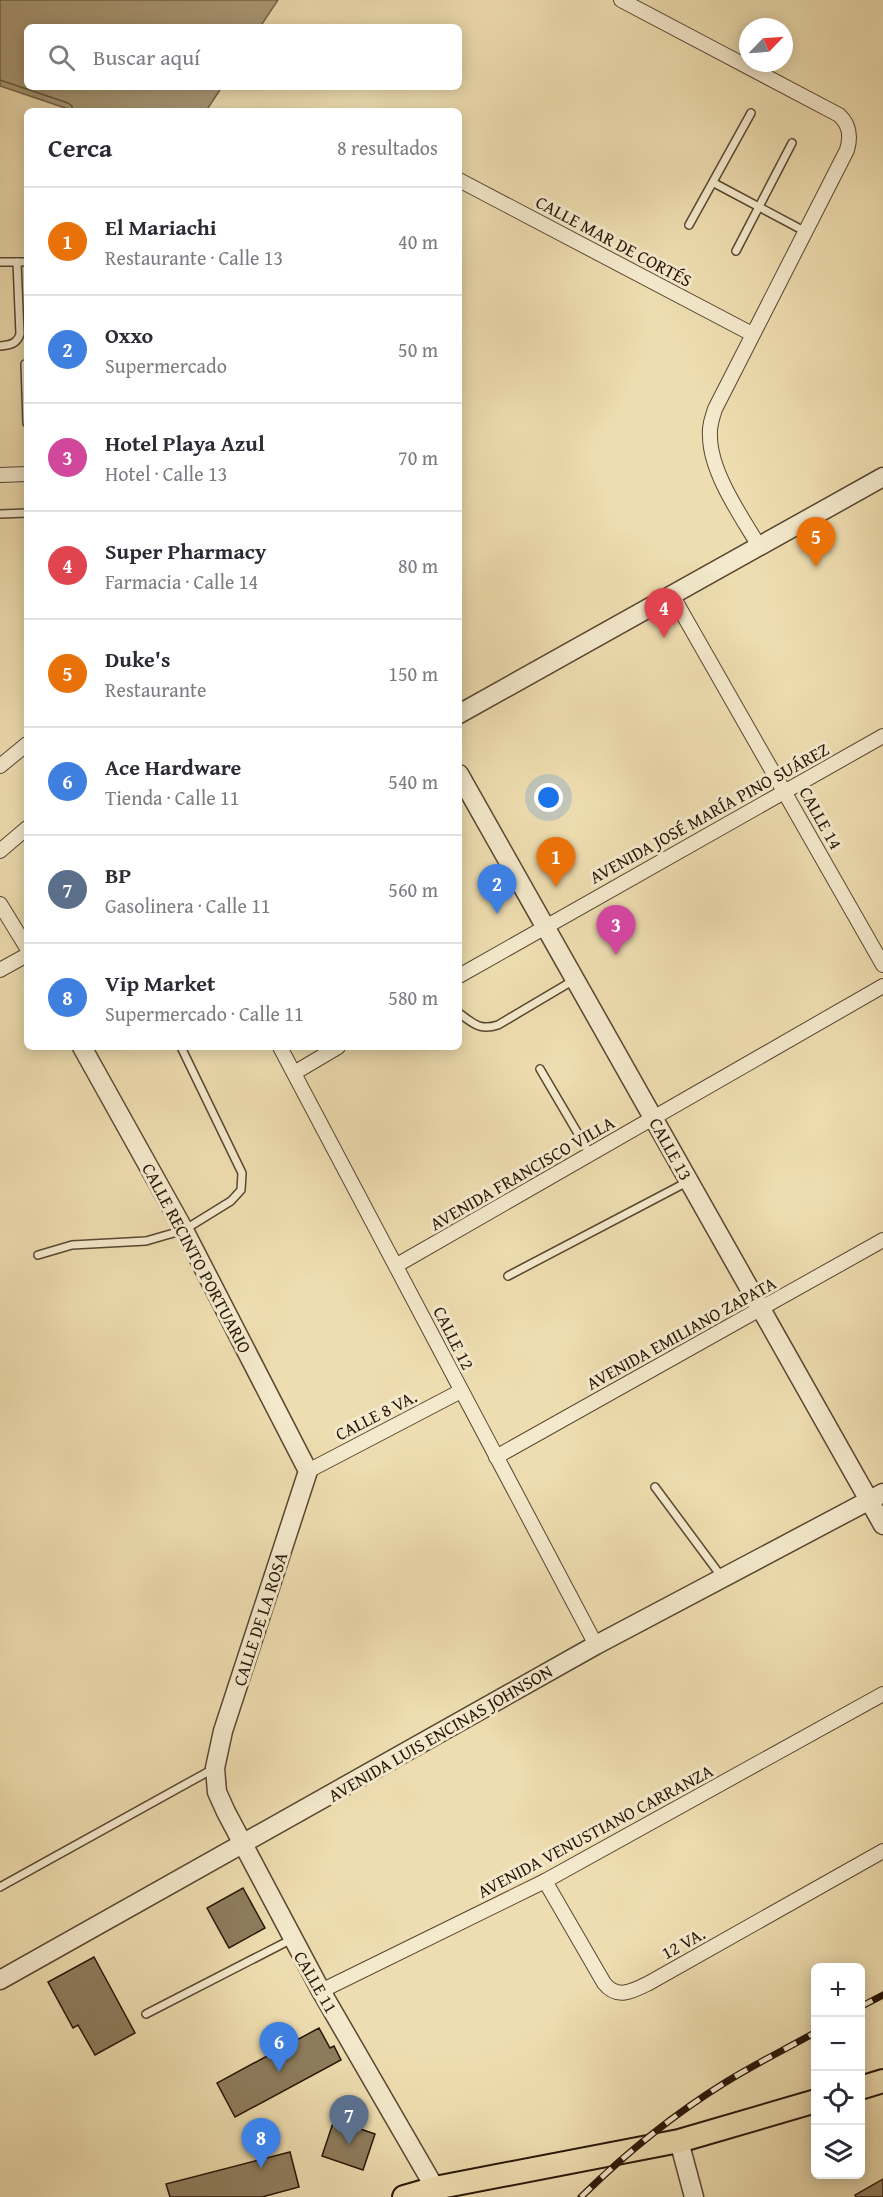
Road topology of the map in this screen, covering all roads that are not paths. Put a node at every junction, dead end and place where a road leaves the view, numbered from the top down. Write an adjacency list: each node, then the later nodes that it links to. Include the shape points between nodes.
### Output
1 (621, 0): 8 (street, via 845,121 849,141)
2 (751, 113): 5 (lane)
3 (792, 143): 6 (lane)
4 (462, 182): 13 (street, CALLE MAR DE CORTÉS)
5 (714, 183): 6 (lane); 7 (lane)
6 (758, 206): 8 (lane); 9 (lane)
7 (689, 225)
8 (806, 232): 13 (street)
9 (736, 251)
10 (0, 262): 11 (lane)
11 (17, 262): 12 (lane); 14 (lane, via 20,333 17,341)
12 (24, 262)
13 (752, 334): 20 (street, via 715,409 710,436 711,452 720,474)
14 (0, 346)
15 (24, 474): 16 (street)
16 (0, 475)
17 (883, 477): 20 (street)
18 (24, 513): 19 (lane)
19 (0, 514)
20 (759, 546): 21 (street)
21 (672, 595): 22 (street); 27 (street, CALLE 14)
22 (462, 712)
23 (883, 736): 27 (street, AVENIDA JOSÉ MARÍA PINO SUÁREZ)
24 (24, 746): 25 (street)
25 (0, 766)
26 (462, 779): 31 (street, CALLE 13)
27 (785, 790): 31 (street, AVENIDA JOSÉ MARÍA PINO SUÁREZ); 34 (street, CALLE 14)
28 (24, 831): 29 (street)
29 (0, 851)
30 (0, 904): 32 (street)
31 (546, 926): 36 (street, AVENIDA JOSÉ MARÍA PINO SUÁREZ); 37 (street, CALLE 13)
32 (24, 943)
33 (24, 957): 35 (street)
34 (883, 965)
35 (0, 970)
36 (462, 974)
37 (576, 979): 39 (lane, via 489,1028 482,1028); 46 (street, CALLE 13)
38 (883, 986): 46 (street, AVENIDA FRANCISCO VILLA)
39 (462, 1015)
40 (84, 1050): 49 (street, CALLE RECINTO PORTUARIO)
41 (182, 1050): 49 (lane, via 242,1173 241,1190 231,1201)
42 (282, 1050): 45 (street, CALLE 12)
43 (333, 1050): 45 (street)
44 (540, 1069): 47 (lane)
45 (294, 1073): 52 (street, CALLE 12)
46 (654, 1118): 47 (street, AVENIDA FRANCISCO VILLA); 48 (street, CALLE 13)
47 (590, 1155): 52 (street, AVENIDA FRANCISCO VILLA)
48 (688, 1181): 53 (lane); 54 (street, CALLE 13)
49 (184, 1230): 51 (lane, via 146,1241 72,1245); 57 (street, CALLE RECINTO PORTUARIO)
50 (883, 1240): 54 (street, AVENIDA EMILIANO ZAPATA)
51 (38, 1255)
52 (397, 1265): 55 (street, CALLE 12)
53 (508, 1276)
54 (760, 1310): 56 (street, AVENIDA EMILIANO ZAPATA); 59 (street, CALLE 13)
55 (461, 1391): 56 (street, CALLE 12); 57 (street, CALLE 8 VA.)
56 (496, 1457): 62 (street, CALLE 12)
57 (308, 1471): 64 (street, CALLE DE LA ROSA, via 223,1731)
58 (655, 1487): 61 (lane)
59 (876, 1497): 60 (street, CALLE 13); 61 (street, AVENIDA LUIS ENCINAS JOHNSON)
60 (883, 1525)
61 (722, 1578): 62 (street, AVENIDA LUIS ENCINAS JOHNSON)
62 (596, 1645): 65 (street, AVENIDA LUIS ENCINAS JOHNSON)
63 (883, 1694): 67 (street, AVENIDA VENUSTIANO CARRANZA)
64 (215, 1768): 65 (street, CALLE 11, via 217,1792); 68 (lane)
65 (242, 1845): 69 (street, CALLE 11); 70 (street, AVENIDA LUIS ENCINAS JOHNSON)
66 (883, 1851): 67 (street, 12 VA., via 624,1994 609,1990 604,1983)
67 (545, 1881): 71 (street, AVENIDA VENUSTIANO CARRANZA)
68 (0, 1887)
69 (292, 1939): 71 (street, CALLE 11); 72 (lane)
70 (0, 1980)
71 (321, 1992): 77 (street, CALLE 11)
72 (146, 2014)
73 (883, 2080): 74 (main road)
74 (865, 2087)
75 (811, 2102): 76 (main road)
76 (679, 2141): 77 (main road); 79 (street)
77 (434, 2192): 78 (main road)
78 (404, 2197)
79 (694, 2197)

